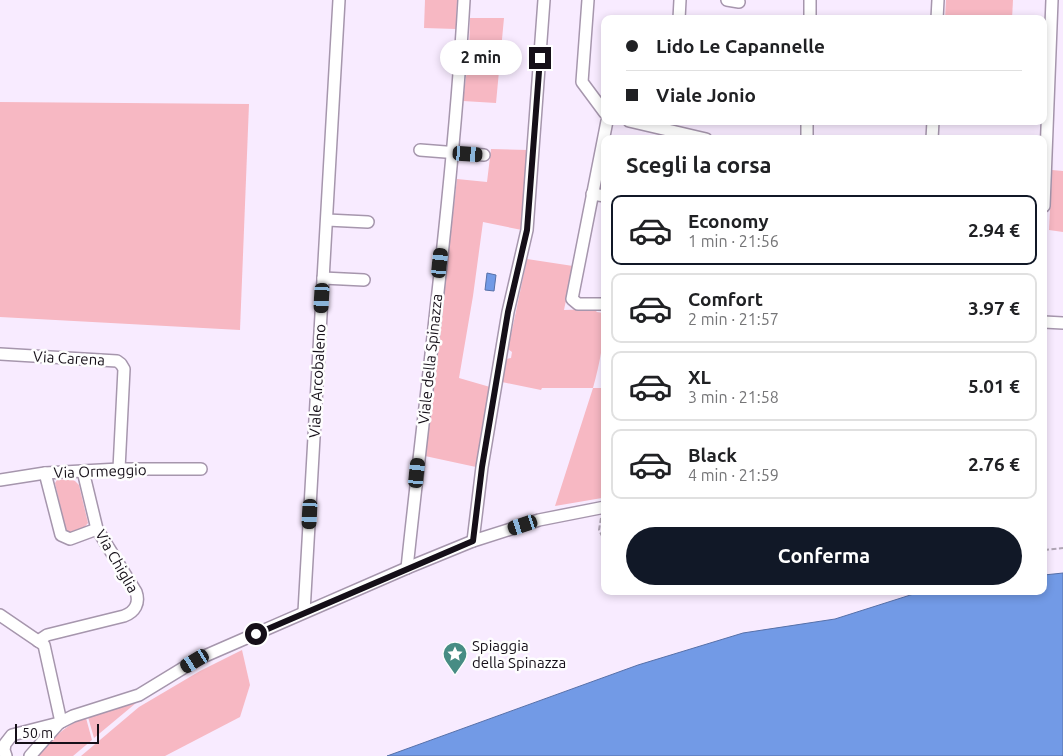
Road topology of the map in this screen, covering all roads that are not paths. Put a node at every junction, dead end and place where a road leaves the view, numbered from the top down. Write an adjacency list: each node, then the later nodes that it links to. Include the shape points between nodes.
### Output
1 (339, 0): 24 (street, Viale Arcobaleno)
2 (464, 0): 20 (street, Viale della Spinazza)
3 (544, 0): 39 (street, via 530,212 506,322)
4 (588, 0): 14 (street, via 582,82)
5 (680, 0): 11 (street)
6 (727, 0): 10 (street)
7 (810, 0): 12 (street)
8 (938, 0): 13 (street)
9 (1052, 0): 17 (street)
10 (739, 2)
11 (679, 15)
12 (810, 15)
13 (937, 15)
14 (601, 107)
15 (673, 126): 16 (street)
16 (696, 135)
17 (1047, 135)
18 (601, 147): 22 (street)
19 (420, 150): 20 (street)
20 (452, 152): 21 (street); 40 (street, Viale della Spinazza)
21 (484, 155)
22 (592, 194): 23 (street); 28 (street, via 572,299 578,304)
23 (601, 195)
24 (327, 220): 25 (street); 26 (street, Viale Arcobaleno)
25 (368, 222)
26 (323, 278): 27 (street); 41 (street, Viale Arcobaleno)
27 (364, 280)
28 (601, 304)
29 (1047, 322): 30 (street)
30 (1063, 323)
31 (0, 354): 32 (street, Via Carena, via 117,361 121,364 124,369)
32 (119, 469): 33 (street, Via Ormeggio); 34 (street, Via Ormeggio)
33 (201, 469)
34 (83, 471): 35 (street, Via Ormeggio); 38 (street, Via Chiglia)
35 (45, 472): 36 (street, Via Ormeggio); 38 (street, via 61,535 70,539)
36 (0, 480)
37 (601, 506): 39 (street, via 539,520)
38 (97, 529): 43 (street, Via Chiglia, via 136,592 137,604 124,616 47,635)
39 (473, 541): 40 (street)
40 (407, 568): 41 (street)
41 (304, 612): 44 (street, via 195,661 140,695)
42 (0, 615): 43 (street)
43 (38, 641): 44 (street, via 44,645)
44 (61, 722): 45 (street); 48 (street)
45 (15, 735): 46 (street); 47 (street, via 5,744); 48 (street, via 29,739 32,745)
46 (0, 738)
47 (4, 753)
48 (30, 755)

